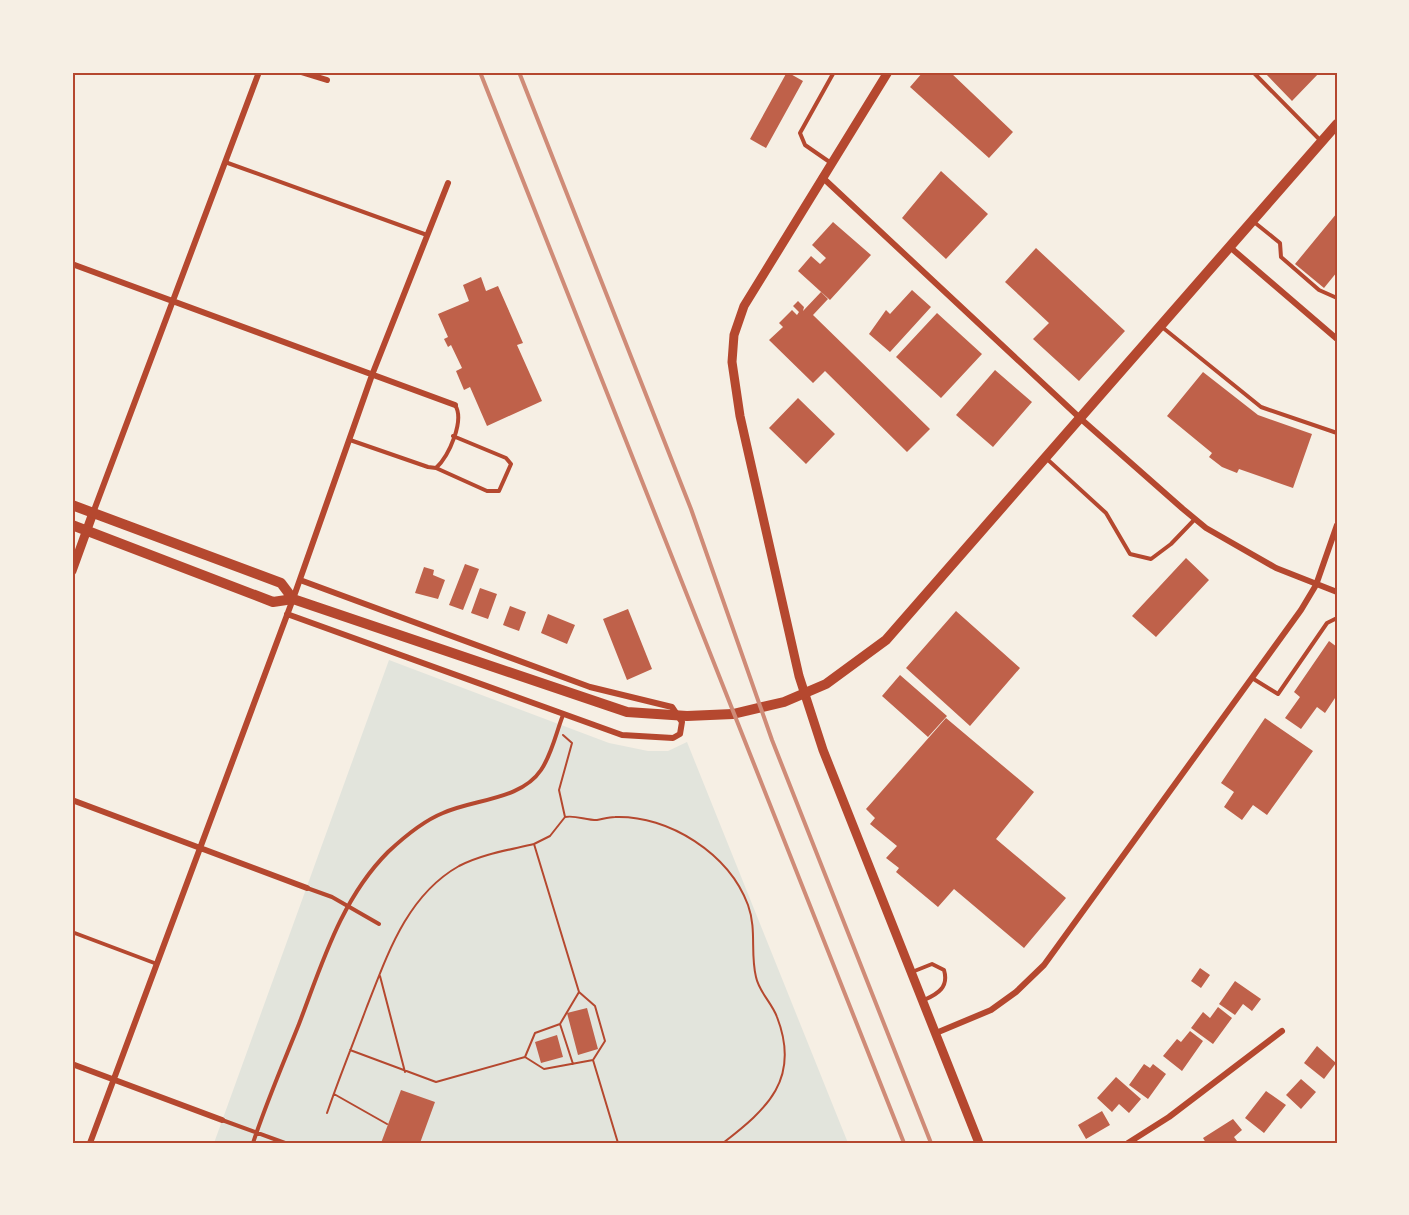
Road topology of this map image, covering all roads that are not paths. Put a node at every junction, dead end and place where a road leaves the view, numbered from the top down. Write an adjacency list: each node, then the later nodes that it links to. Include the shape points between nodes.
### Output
1 (259, 72): 9 (street)
2 (301, 72): 6 (street)
3 (834, 72): 10 (lane, via 800,133 805,146)
4 (888, 72): 10 (street)
5 (1253, 72): 8 (lane)
6 (327, 80)
7 (1337, 124): 8 (main road)
8 (1322, 142): 13 (main road)
9 (225, 162): 14 (lane); 18 (street)
10 (831, 162): 11 (street)
11 (822, 177): 23 (street); 51 (street, via 744,306 732,362 740,416 799,676 823,750)
12 (448, 183): 14 (street)
13 (1254, 221): 15 (main road); 17 (lane, via 1280,243 1281,257 1319,290)
14 (428, 235): 21 (street)
15 (1231, 248): 19 (main road); 20 (street)
16 (72, 264): 18 (street)
17 (1337, 298)
18 (173, 301): 21 (street); 30 (street)
19 (1162, 327): 23 (main road); 24 (lane, via 1261,407)
20 (1337, 339)
21 (372, 375): 22 (street); 26 (street)
22 (455, 405): 25 (lane, via 460,412)
23 (1081, 419): 27 (main road); 31 (street)
24 (1337, 433)
25 (453, 436): 28 (lane); 28 (lane, via 506,458 511,464 503,486 499,491 487,491)
26 (350, 440): 28 (lane); 36 (street)
27 (1046, 458): 31 (lane, via 1106,513 1130,554 1151,559); 39 (main road, via 886,640 858,663 826,684 784,702 733,714 627,712)
28 (436, 468)
29 (72, 505): 30 (main road)
30 (93, 513): 34 (street); 39 (main road, via 281,583)
31 (1195, 519): 37 (street, via 1230,543)
32 (72, 525): 34 (main road)
33 (1337, 525): 37 (street)
34 (87, 530): 35 (street); 39 (main road, via 273,602)
35 (72, 571)
36 (300, 580): 39 (street); 43 (street, via 590,687 672,707 682,722 680,734 673,738 651,738 622,735)
37 (1316, 585): 38 (street); 42 (street)
38 (1337, 592)
39 (293, 599): 40 (street)
40 (287, 614): 43 (street); 45 (street)
41 (1337, 618): 42 (lane, via 1327,623 1278,694)
42 (1252, 678): 54 (street, via 1044,965 991,1010)
43 (563, 715): 47 (lane, via 540,772 527,784 426,822 388,852)
44 (72, 800): 45 (street)
45 (199, 849): 46 (street); 50 (street)
46 (308, 888): 47 (lane)
47 (348, 906): 48 (lane); 58 (lane)
48 (379, 924)
49 (72, 933): 50 (lane)
50 (157, 964): 56 (street)
51 (912, 972): 52 (street); 52 (lane, via 932,964 944,970 946,978 940,992)
52 (923, 1001): 54 (street)
53 (1282, 1031): 63 (street, via 1169,1117)
54 (936, 1033): 62 (street)
55 (72, 1064): 56 (street)
56 (114, 1079): 57 (street); 59 (street)
57 (222, 1120): 58 (lane)
58 (256, 1132): 60 (lane); 61 (lane)
59 (90, 1143)
60 (253, 1143)
61 (285, 1143)
62 (979, 1143)
63 (1128, 1143)

